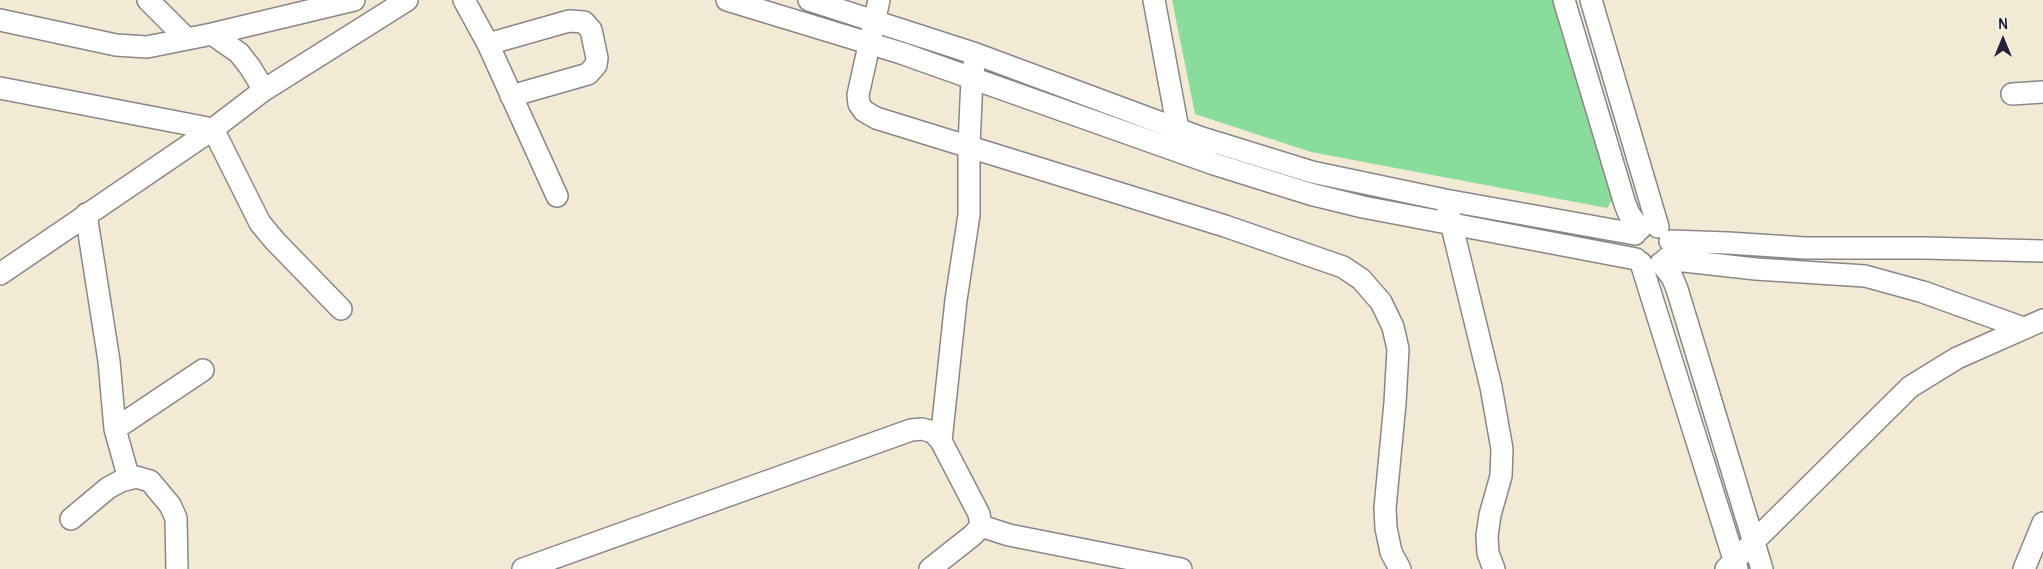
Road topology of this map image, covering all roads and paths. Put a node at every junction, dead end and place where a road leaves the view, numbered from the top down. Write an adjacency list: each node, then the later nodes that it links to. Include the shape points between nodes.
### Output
1 (148, 0): 14 (lane)
2 (354, 0): 13 (lane)
3 (407, 0): 20 (lane)
4 (464, 0): 15 (lane)
5 (727, 0): 16 (lane)
6 (809, 0): 12 (lane)
7 (879, 0): 12 (lane)
8 (1154, 0): 24 (lane)
9 (1564, 0): 32 (lane, via 1622,195 1629,214)
10 (1591, 0): 32 (lane)
11 (0, 20): 14 (lane, via 116,45 147,47)
12 (876, 21): 16 (lane); 17 (lane)
13 (212, 34): 14 (lane); 20 (lane, via 239,54)
14 (186, 38)
15 (488, 44): 23 (lane); 23 (lane, via 569,21 584,22 591,30 597,58 596,65 588,74)
16 (871, 44): 18 (lane); 26 (lane, via 858,95 864,111 876,118)
17 (976, 54): 18 (lane); 24 (lane)
18 (972, 79): 26 (lane); 27 (lane)
19 (0, 88): 25 (lane)
20 (264, 90): 25 (lane)
21 (2043, 92): 22 (lane)
22 (2012, 94)
23 (511, 96): 28 (lane)
24 (1178, 128): 27 (lane); 29 (lane, via 1312,172)
25 (213, 129): 30 (lane); 35 (lane, via 260,223)
26 (969, 146): 40 (lane, via 968,216); 51 (lane, via 1225,226 1343,267 1361,279 1381,302 1393,327 1398,350 1386,528 1391,552)
27 (1182, 153): 31 (lane, via 1338,201)
28 (557, 196)
29 (1445, 200): 31 (lane); 32 (lane)
30 (86, 214): 34 (lane); 39 (lane, via 109,361)
31 (1451, 223): 32 (lane); 52 (lane, via 1491,387 1502,449 1501,476 1487,536 1488,553)
32 (1651, 247): 33 (lane, via 1728,243 1805,248); 37 (lane, via 1756,269 1865,276 1923,292); 45 (lane, via 1672,277); 46 (lane)
33 (2043, 251)
34 (5, 263)
35 (341, 309)
36 (2043, 320): 37 (lane)
37 (2023, 328): 45 (lane, via 1957,358 1910,387)
38 (203, 370): 39 (lane)
39 (115, 429): 41 (lane)
40 (941, 441): 44 (lane, via 979,514); 48 (lane, via 933,432 911,430)
41 (129, 479): 42 (lane, via 108,488); 47 (lane, via 136,477 150,481 170,505 176,518)
42 (70, 519)
43 (2043, 523): 54 (lane)
44 (980, 526): 49 (lane); 50 (lane, via 1009,535)
45 (1753, 541): 46 (lane); 53 (lane)
46 (1732, 566)
47 (177, 569)
48 (523, 569)
49 (930, 569)
50 (1181, 569)
51 (1400, 569)
52 (1494, 569)
53 (1762, 569)
54 (2024, 569)

